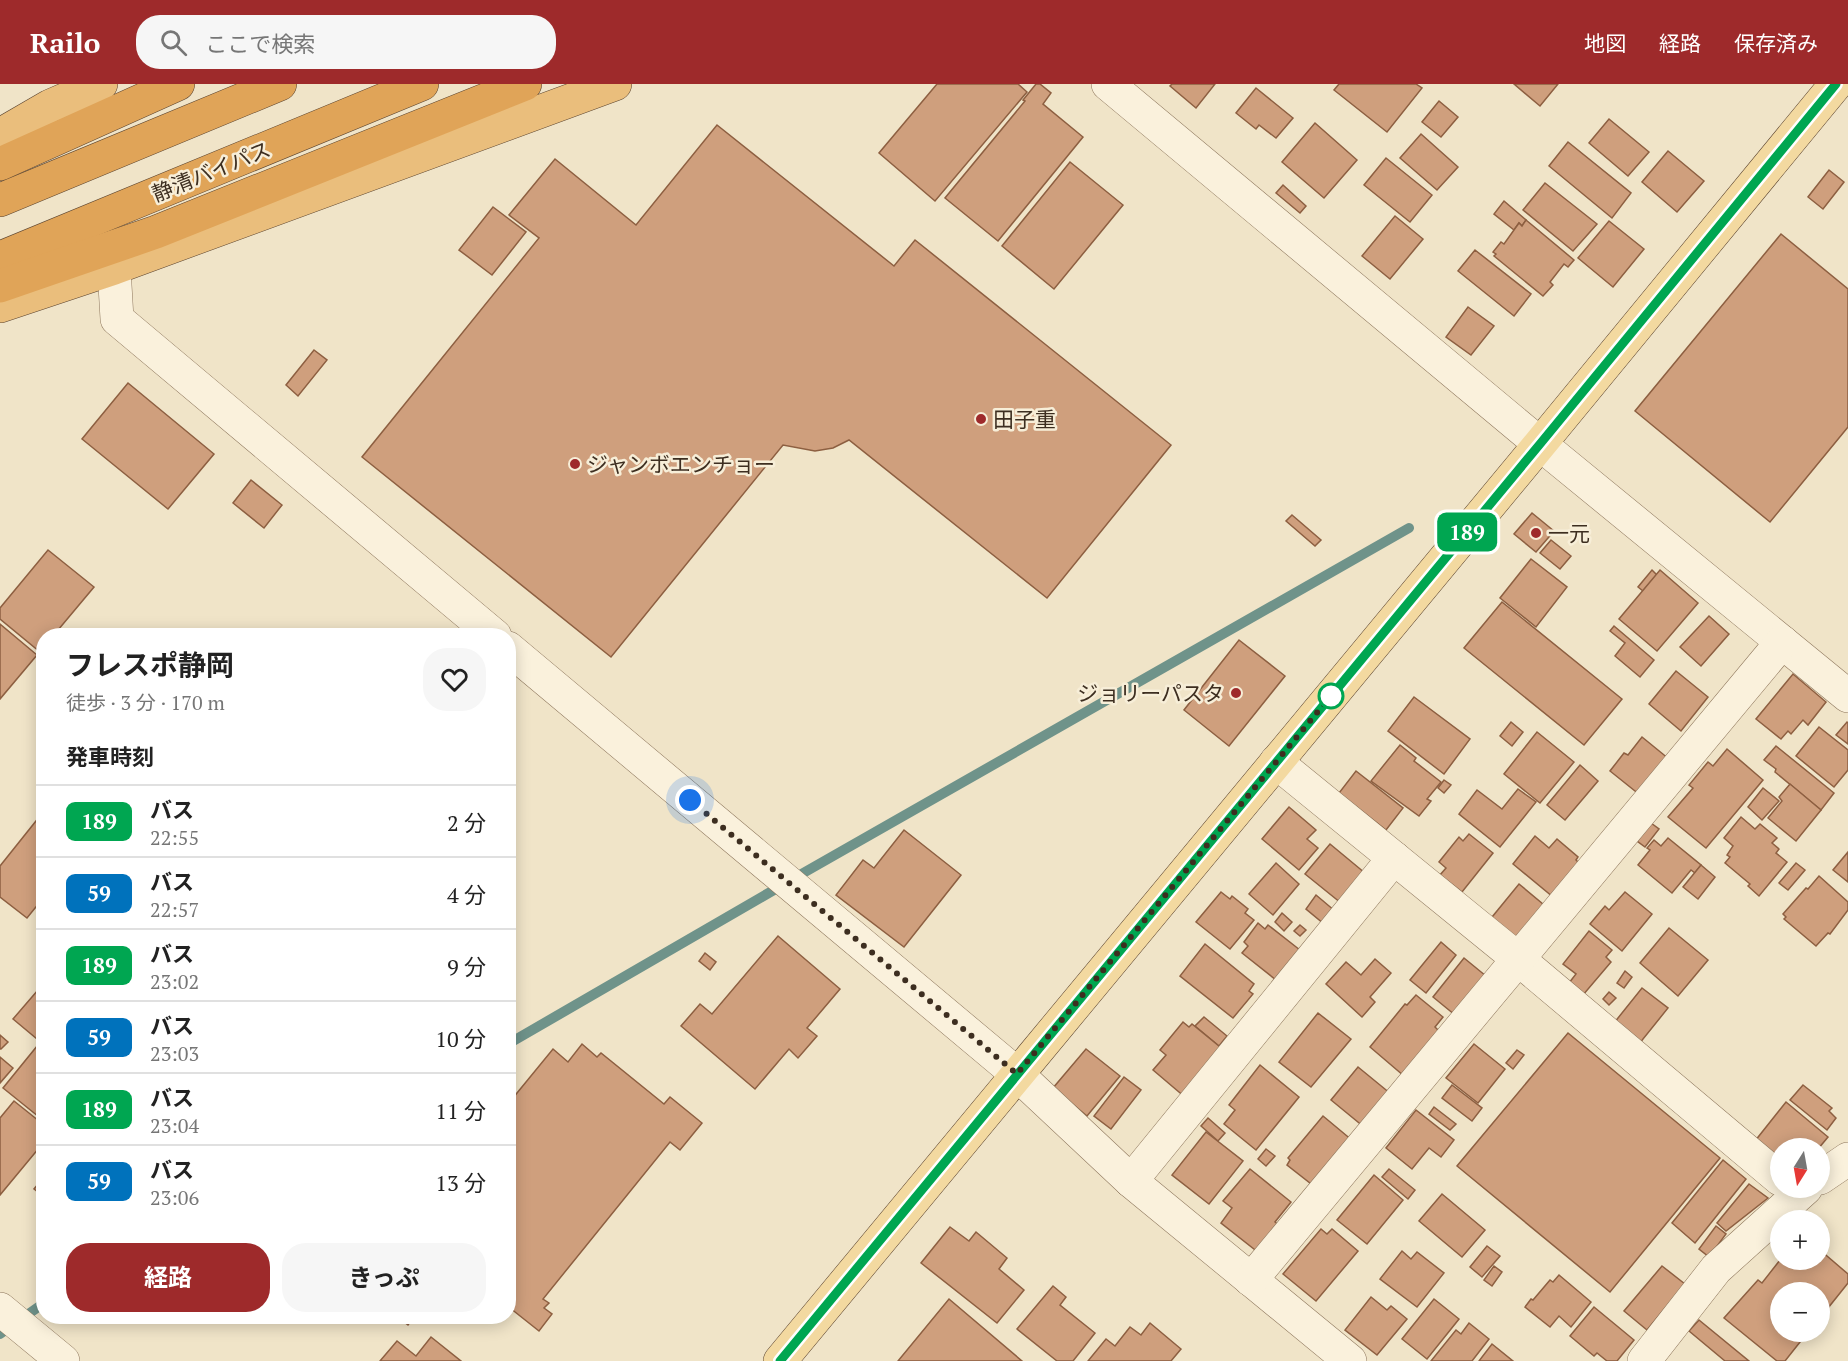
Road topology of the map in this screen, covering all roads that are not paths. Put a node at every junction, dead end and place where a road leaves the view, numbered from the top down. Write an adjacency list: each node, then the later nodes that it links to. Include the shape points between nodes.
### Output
1 (101, 84): 9 (highway)
2 (178, 84): 11 (highway)
3 (280, 84): 12 (highway)
4 (422, 84): 13 (highway, 静清バイパス)
5 (525, 84): 15 (highway, via 156,232)
6 (615, 84): 14 (highway)
7 (1108, 84): 17 (street)
8 (1836, 84): 17 (main road)
9 (57, 95): 10 (highway)
10 (0, 135)
11 (0, 164)
12 (0, 200)
13 (0, 258)
14 (114, 268): 16 (highway); 18 (street, via 117,319)
15 (0, 286)
16 (0, 306)
17 (1540, 444): 19 (street); 22 (main road)
18 (485, 628)
19 (1782, 642): 21 (street); 24 (street)
20 (516, 655): 25 (street)
21 (1848, 696)
22 (1276, 762): 23 (street); 25 (main road)
23 (1394, 858): 24 (street); 29 (street)
24 (1517, 958): 27 (street); 31 (street)
25 (1017, 1074): 29 (street); 34 (main road)
26 (1848, 1159): 28 (street)
27 (1770, 1162)
28 (1830, 1169)
29 (1131, 1181): 31 (street)
30 (1786, 1198): 36 (street, via 1716,1269)
31 (1251, 1280): 35 (street)
32 (0, 1309): 33 (street)
33 (63, 1361)
34 (780, 1361)
35 (1350, 1361)
36 (1644, 1361)

